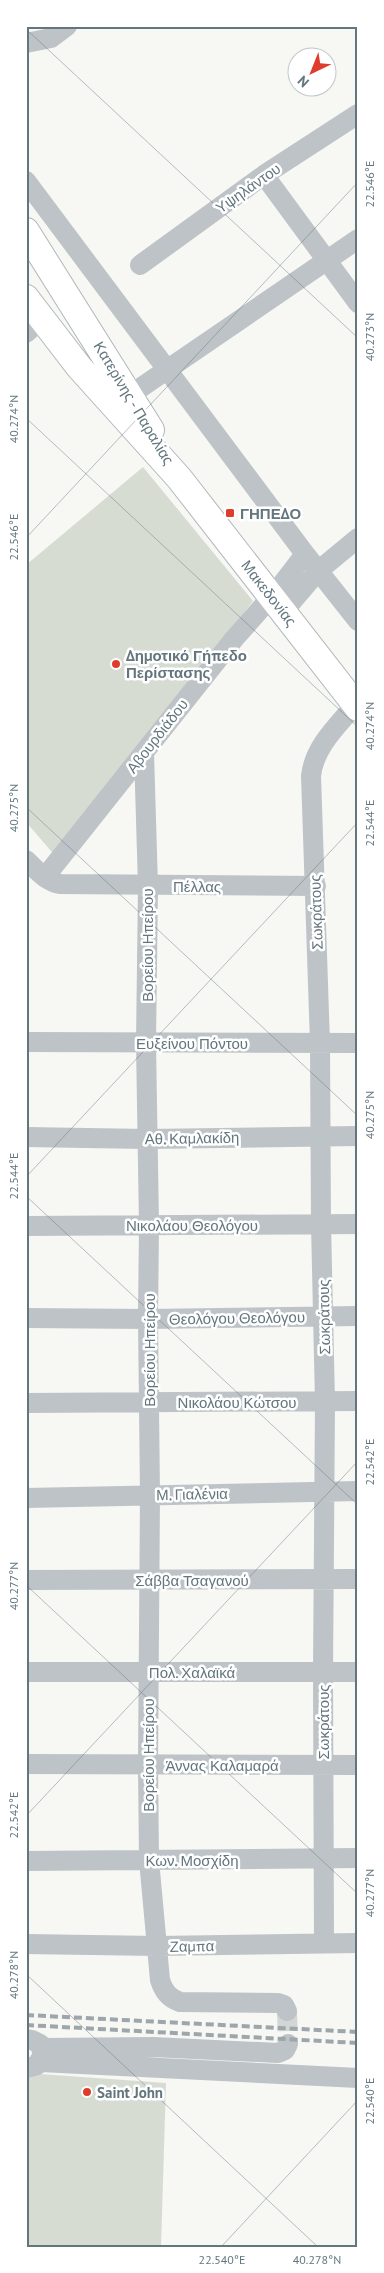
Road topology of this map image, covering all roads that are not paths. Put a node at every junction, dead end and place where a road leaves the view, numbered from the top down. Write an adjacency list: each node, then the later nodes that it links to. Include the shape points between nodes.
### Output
1 (67, 26): 2 (street, via 51,38)
2 (26, 43)
3 (358, 114): 4 (street, Υψηλάντου)
4 (264, 175): 8 (street); 9 (street, Υψηλάντου)
5 (26, 180): 13 (street)
6 (26, 232): 14 (main road, Κατερίνης - Παραλίας)
7 (358, 239): 8 (street)
8 (326, 261): 11 (street); 13 (street)
9 (140, 265)
10 (26, 298): 12 (main road, Κατερίνης - Παραλίας)
11 (358, 303)
12 (34, 326): 15 (main road, Κατερίνης - Παραλίας, via 79,367)
13 (167, 369): 14 (street); 17 (street)
14 (130, 395): 15 (main road, Κατερίνης - Παραλίας)
15 (179, 478): 19 (main road, Μακεδονίας)
16 (358, 538): 18 (street)
17 (305, 554): 18 (street); 19 (street)
18 (318, 571): 19 (street); 20 (street)
19 (277, 604): 21 (main road, Μακεδονίας); 22 (street, Αβουρδιάδου, via 234,639)
20 (358, 621)
21 (356, 707): 26 (street, Σωκράτους, via 327,738 312,764)
22 (144, 753): 24 (street, Αβουρδιάδου); 25 (street, Βορείου Ηπείρου)
23 (26, 860): 24 (street)
24 (44, 878): 25 (street, Πέλλας, via 60,884)
25 (148, 886): 26 (street, Πέλλας); 28 (street, Βορείου Ηπείρου)
26 (316, 886): 29 (street, Σωκράτους)
27 (26, 1042): 28 (street, Ευξείνου Πόντου)
28 (146, 1043): 29 (street, Ευξείνου Πόντου); 34 (street, Βορείου Ηπείρου)
29 (320, 1043): 30 (street, Ευξείνου Πόντου); 31 (street, Σωκράτους)
30 (358, 1043)
31 (320, 1136): 32 (street, Αθ. Καμλακίδη); 34 (street, Αθ. Καμλακίδη); 35 (street, Σωκράτους)
32 (358, 1136)
33 (26, 1137): 34 (street, Αθ. Καμλακίδη)
34 (147, 1139): 37 (street, Βορείου Ηπείρου)
35 (321, 1224): 36 (street, Νικολάου Θεολόγου); 37 (street, Νικολάου Θεολόγου); 39 (street, Σωκράτους)
36 (358, 1224)
37 (150, 1225): 38 (street, Νικολάου Θεολόγου); 42 (street, Βορείου Ηπείρου)
38 (26, 1226)
39 (324, 1316): 40 (street, Θεολόγου Θεολόγου); 42 (street, Θεολόγου Θεολόγου); 44 (street, Σωκράτους)
40 (358, 1316)
41 (26, 1318): 42 (street, Θεολόγου Θεολόγου)
42 (148, 1319): 46 (street, Βορείου Ηπείρου)
43 (358, 1401): 44 (street, Νικολάου Κώτσου)
44 (325, 1402): 46 (street, Νικολάου Κώτσου); 48 (street, Σωκράτους)
45 (26, 1403): 46 (street, Νικολάου Κώτσου)
46 (149, 1403): 49 (street, Βορείου Ηπείρου)
47 (358, 1491): 48 (street, Μ. Γιαλένια)
48 (324, 1492): 49 (street, Μ. Γιαλένια); 51 (street, Σωκράτους)
49 (150, 1495): 50 (street, Μ. Γιαλένια); 54 (street, Βορείου Ηπείρου)
50 (26, 1498)
51 (324, 1579): 52 (street, Σάββα Τσαγανού); 54 (street, Σάββα Τσαγανού); 58 (street, Σωκράτους)
52 (358, 1579)
53 (26, 1580): 54 (street, Σάββα Τσαγανού)
54 (149, 1580): 56 (street, Βορείου Ηπείρου)
55 (26, 1672): 56 (street, Πολ. Χαλαϊκά)
56 (148, 1672): 58 (street, Πολ. Χαλαϊκά); 60 (street, Βορείου Ηπείρου)
57 (358, 1672): 58 (street, Πολ. Χαλαϊκά)
58 (323, 1673): 61 (street, Σωκράτους)
59 (26, 1764): 60 (street, Άννας Καλαμαρά)
60 (148, 1765): 61 (street, Άννας Καλαμαρά); 65 (street, Βορείου Ηπείρου)
61 (322, 1765): 62 (street, Άννας Καλαμαρά); 64 (street, Σωκράτους)
62 (358, 1765)
63 (358, 1858): 64 (street, Κων. Μοσχίδη)
64 (323, 1859): 65 (street, Κων. Μοσχίδη); 67 (street, Σωκράτους)
65 (150, 1860): 66 (street, Κων. Μοσχίδη); 70 (street, Βορείου Ηπείρου)
66 (26, 1861)
67 (324, 1943): 68 (street, Ζαμπα); 70 (street, Ζαμπα)
68 (358, 1943)
69 (26, 1944): 70 (street, Ζαμπα)
70 (157, 1946): 71 (street, Βορείου Ηπείρου, via 162,1987 172,1999 180,2002 278,2003 284,2005)
71 (287, 2012)
72 (288, 2044): 73 (street, via 278,2054 153,2047)
73 (34, 2054): 74 (street)
74 (358, 2078)

